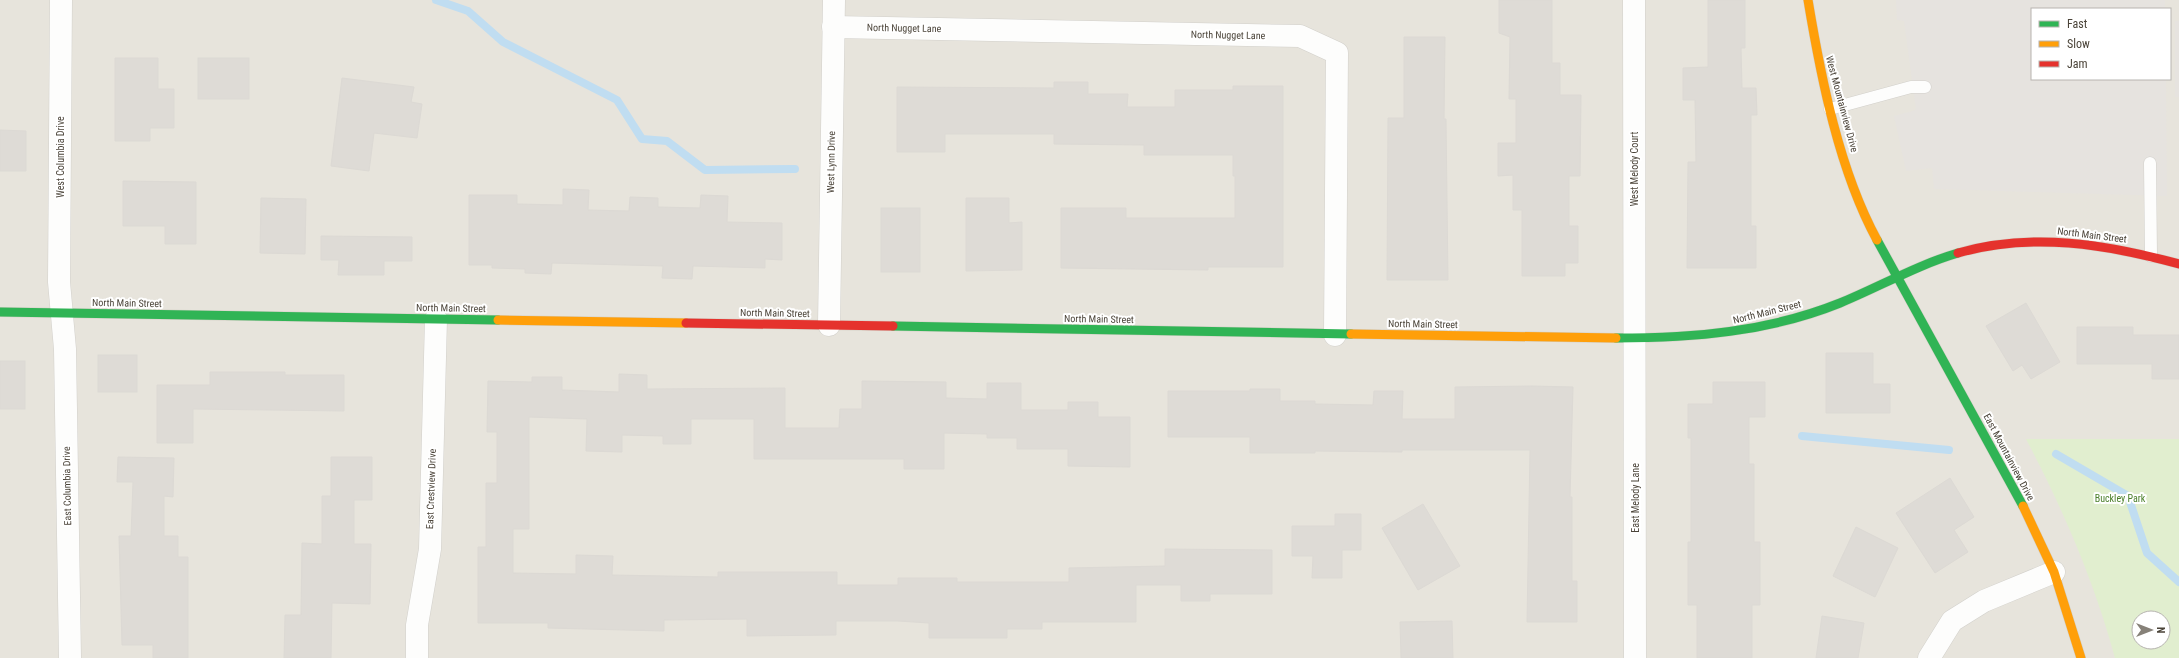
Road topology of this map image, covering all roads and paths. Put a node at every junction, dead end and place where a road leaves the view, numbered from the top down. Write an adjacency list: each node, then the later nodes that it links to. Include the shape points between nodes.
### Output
1 (61, 0): 13 (street, West Columbia Drive, via 59,282)
2 (834, 0): 5 (street, West Lynn Drive)
3 (1634, 0): 17 (street, West Melody Court)
4 (1808, 0): 7 (street, West Mountainview Drive)
5 (833, 27): 15 (street, West Lynn Drive); 16 (street, North Nugget Lane, via 1300,36 1337,53)
6 (1924, 87): 7 (lane, via 1911,87)
7 (1830, 109): 11 (street, West Mountainview Drive, via 1838,142 1870,226)
8 (2150, 163): 9 (lane)
9 (2151, 256): 10 (street, North Main Street); 11 (street, North Main Street, via 2083,243 2037,240 1976,248 1941,258)
10 (2179, 264)
11 (1896, 276): 17 (street, North Main Street, via 1840,303 1738,332); 18 (street, East Mountainview Drive, via 2017,494)
12 (0, 312): 13 (street, North Main Street)
13 (62, 314): 14 (street, North Main Street); 19 (street, East Columbia Drive, via 65,349)
14 (436, 318): 15 (street, North Main Street); 20 (street, East Crestview Drive, via 430,549 416,625)
15 (829, 325): 16 (street, North Main Street)
16 (1335, 335): 17 (street, North Main Street)
17 (1634, 337): 21 (street, East Melody Lane)
18 (2054, 572): 22 (street, via 1984,601 1952,621); 23 (street, East Mountainview Drive)
19 (70, 658)
20 (416, 658)
21 (1635, 658)
22 (1929, 658)
23 (2081, 658)

